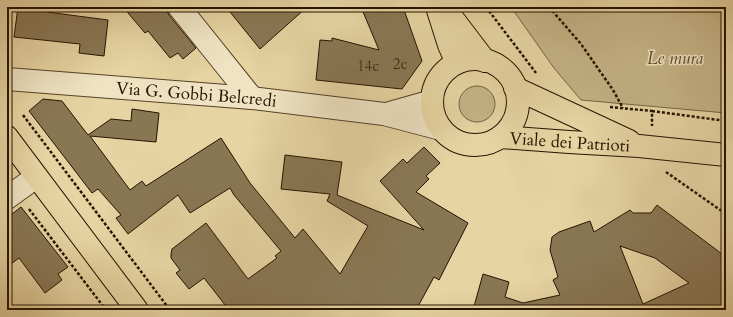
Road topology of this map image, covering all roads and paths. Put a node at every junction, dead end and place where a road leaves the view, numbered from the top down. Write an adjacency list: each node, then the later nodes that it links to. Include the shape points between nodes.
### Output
1 (179, 7): 11 (street)
2 (437, 7): 7 (main road)
3 (444, 7): 6 (main road)
4 (486, 7): 8 (path)
5 (549, 7): 13 (path, via 581,44 623,108)
6 (485, 61): 7 (main road, Viale dei Patrioti, via 471,59); 10 (main road, Viale dei Patrioti, via 498,66)
7 (457, 63): 12 (main road, Viale dei Patrioti, via 439,78)
8 (537, 74)
9 (7, 79): 11 (street, Via G. Gobbi Belcredi)
10 (515, 88): 19 (main road, Viale dei Patrioti, via 518,102 516,114 509,128); 21 (main road, Viale dei Patrioti)
11 (252, 98): 15 (street, Via G. Gobbi Belcredi)
12 (432, 100): 15 (street, Via G. Gobbi Belcredi); 18 (main road, Viale dei Patrioti, via 436,120)
13 (604, 106)
14 (652, 111): 17 (path)
15 (384, 114): 18 (street, Via G. Gobbi Belcredi)
16 (23, 115): 29 (path)
17 (726, 121)
18 (441, 129): 19 (main road, Viale dei Patrioti, via 450,138 476,145)
19 (500, 137): 21 (main road, Viale dei Patrioti)
20 (7, 138): 24 (main road)
21 (639, 146): 22 (main road, Viale dei Patrioti)
22 (726, 155)
23 (666, 171): 26 (path)
24 (36, 177): 25 (street); 28 (main road)
25 (16, 201): 27 (path)
26 (726, 214)
27 (106, 310)
28 (137, 310)
29 (170, 310)

